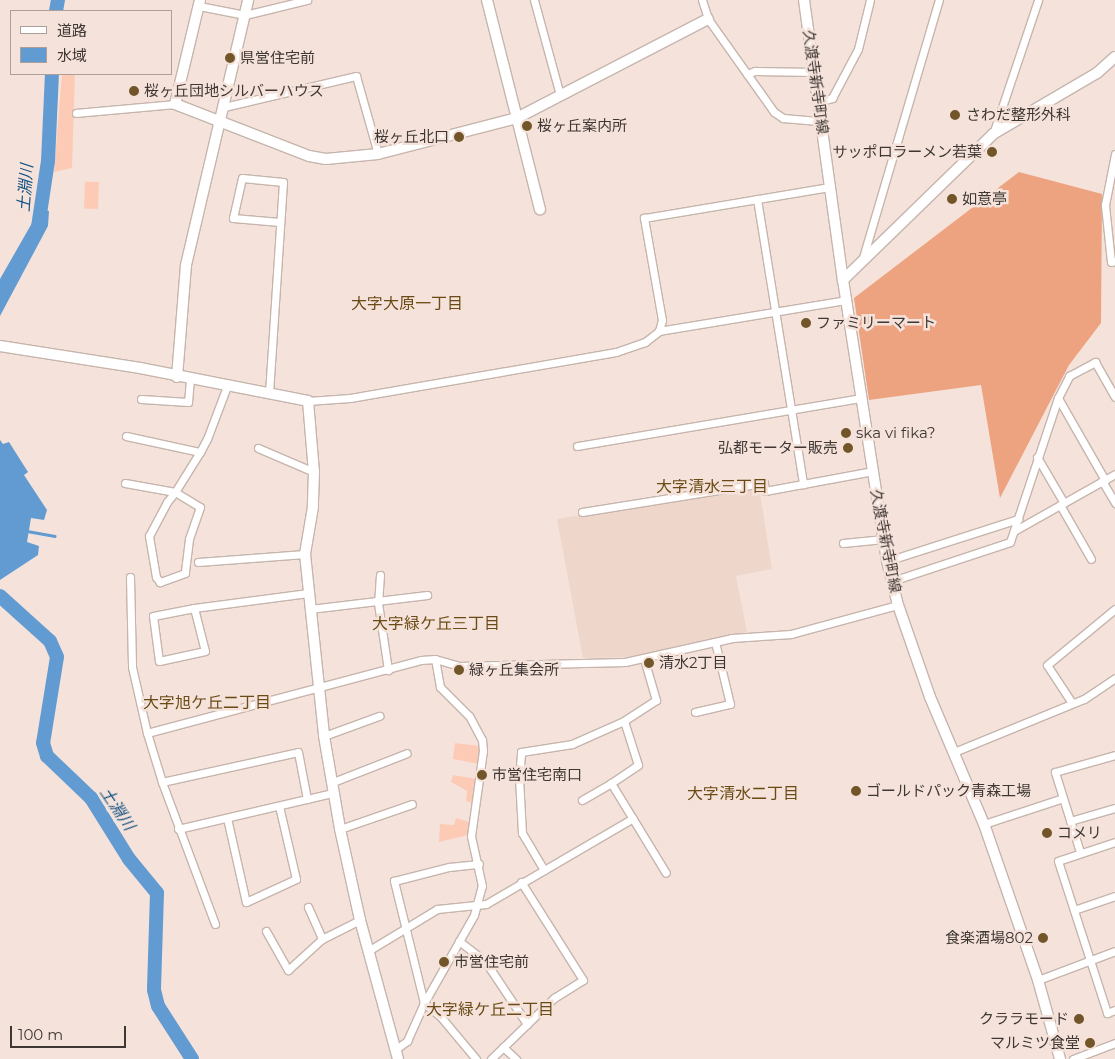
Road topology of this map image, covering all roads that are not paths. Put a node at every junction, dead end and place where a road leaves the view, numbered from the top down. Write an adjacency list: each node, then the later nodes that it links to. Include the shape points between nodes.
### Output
1 (248, 0): 11 (street)
2 (307, 0): 11 (street)
3 (487, 0): 21 (street)
4 (534, 0): 16 (street)
5 (702, 0): 12 (street)
6 (804, 0): 14 (street, 久渡寺新寺町線)
7 (870, 0): 17 (street, via 858,49 832,98)
8 (939, 0): 32 (street)
9 (1038, 0): 24 (street)
10 (199, 3): 11 (street); 18 (street)
11 (245, 15): 19 (street)
12 (708, 18): 15 (street); 16 (street)
13 (1115, 57): 24 (street, via 1097,73)
14 (814, 72): 15 (street); 17 (street, 久渡寺新寺町線)
15 (747, 74): 23 (street, via 774,112 783,118)
16 (560, 96): 21 (street)
17 (819, 102): 23 (street, 久渡寺新寺町線)
18 (176, 104): 20 (street); 22 (street)
19 (224, 107): 22 (street); 26 (street, via 356,76)
20 (76, 113)
21 (517, 118): 26 (street); 29 (street)
22 (221, 120): 26 (street, via 308,156 342,160); 38 (street, via 186,265)
23 (821, 121): 27 (street, 久渡寺新寺町線)
24 (993, 134): 32 (street)
25 (1114, 151): 31 (street, via 1106,205 1111,262)
26 (378, 154)
27 (830, 187): 28 (street); 33 (street, 久渡寺新寺町線)
28 (757, 199): 35 (street); 36 (street, via 644,218 662,320)
29 (540, 209)
30 (280, 222): 30 (street, via 234,218 242,178 284,182); 41 (street)
31 (1115, 261)
32 (862, 262): 33 (street)
33 (843, 280): 34 (street, 久渡寺新寺町線)
34 (846, 300): 35 (street); 43 (street, 久渡寺新寺町線)
35 (775, 312): 36 (street); 47 (street)
36 (659, 330): 46 (street, via 644,342 616,352 350,398)
37 (0, 346): 38 (street)
38 (177, 377): 39 (street)
39 (190, 379): 40 (street); 45 (street, via 188,402)
40 (226, 386): 41 (street); 51 (street)
41 (269, 393): 46 (street)
42 (1115, 397): 44 (street, via 1095,362 1069,376)
43 (861, 398): 47 (street); 53 (street, 久渡寺新寺町線)
44 (1058, 398): 52 (street); 56 (street)
45 (141, 399)
46 (308, 401): 54 (street)
47 (791, 410): 49 (street); 58 (street)
48 (126, 436): 51 (street)
49 (577, 446)
50 (258, 448): 54 (street)
51 (200, 452): 59 (street)
52 (1037, 457): 61 (street); 63 (street)
53 (873, 471): 58 (street); 65 (street, 久渡寺新寺町線)
54 (314, 472): 67 (street, via 313,506)
55 (1115, 474): 56 (street)
56 (1104, 480): 60 (street); 61 (street)
57 (125, 482): 59 (street)
58 (803, 484): 62 (street, via 765,491 764,483)
59 (175, 492): 59 (street, via 149,536 156,577 160,582 185,573 189,539 200,507)
60 (1115, 503)
61 (1062, 504): 64 (street); 68 (street)
62 (582, 512)
63 (1018, 519): 64 (street); 69 (street)
64 (1014, 531): 73 (street, via 1010,542)
65 (884, 540): 66 (street); 69 (street, 久渡寺新寺町線)
66 (843, 543)
67 (305, 554): 70 (street); 74 (street)
68 (1091, 559)
69 (887, 561): 73 (street, 久渡寺新寺町線)
70 (198, 562)
71 (380, 575): 76 (street)
72 (130, 577): 91 (street, via 132,667)
73 (892, 581): 77 (street, 久渡寺新寺町線)
74 (308, 593): 78 (street); 79 (street)
75 (427, 595): 76 (street)
76 (378, 603): 79 (street); 84 (street)
77 (898, 605): 81 (street, via 791,634); 93 (street, 久渡寺新寺町線, via 930,697)
78 (194, 608): 78 (street, via 205,651 159,662 153,616)
79 (310, 609): 86 (street)
80 (1115, 609): 87 (street, via 1047,665)
81 (715, 642): 83 (street); 88 (street, via 730,704)
82 (435, 659): 83 (street, via 459,666); 84 (street); 114 (street, via 440,687 469,716 482,740 471,836)
83 (644, 659): 90 (street, via 656,700)
84 (388, 670): 86 (street)
85 (1115, 678): 87 (street)
86 (319, 686): 91 (street); 92 (street)
87 (1072, 703): 93 (street)
88 (695, 712)
89 (379, 716): 92 (street)
90 (624, 722): 98 (street, via 638,766); 115 (street, via 572,744 521,752 518,777 522,833)
91 (147, 732): 96 (street)
92 (324, 736): 97 (street)
93 (954, 752): 109 (street, 久渡寺新寺町線)
94 (407, 753): 97 (street)
95 (1115, 755): 100 (street, via 1055,772)
96 (162, 782): 101 (street, via 298,752); 110 (street)
97 (333, 782): 99 (street)
98 (611, 783): 102 (street); 107 (street)
99 (333, 793): 101 (street); 111 (street)
100 (1063, 798): 108 (street); 109 (street)
101 (307, 799): 104 (street)
102 (582, 800)
103 (412, 804): 111 (street)
104 (280, 806): 106 (street); 106 (street, via 296,879 246,902)
105 (1115, 808): 108 (street)
106 (227, 818): 110 (street)
107 (632, 818): 115 (street); 116 (street)
108 (1070, 821): 113 (street)
109 (984, 824): 131 (street, 久渡寺新寺町線)
110 (178, 829): 123 (street)
111 (340, 829): 122 (street)
112 (1115, 842): 113 (street)
113 (1080, 852): 121 (street, via 1058,861)
114 (479, 864): 119 (street, via 482,886); 124 (street, via 449,867 394,880)
115 (544, 870): 117 (street)
116 (666, 874)
117 (521, 882): 119 (street, via 486,904); 134 (street, via 583,980 554,998)
118 (1115, 896): 121 (street)
119 (478, 904): 124 (street, via 437,909); 127 (street)
120 (308, 908): 126 (street)
121 (1074, 910): 130 (street)
122 (360, 920): 126 (street); 128 (street)
123 (216, 924)
124 (404, 929): 128 (street); 132 (street)
125 (266, 931): 126 (street, via 288,970)
126 (322, 939)
127 (459, 941): 132 (street); 134 (street, via 485,961)
128 (368, 951): 137 (street)
129 (1115, 951): 130 (street)
130 (1091, 961): 131 (street); 133 (street, via 1107,1013)
131 (1038, 980): 141 (street, 久渡寺新寺町線)
132 (424, 1004): 137 (street, via 408,1041); 138 (street, via 440,1016)
133 (1115, 1010)
134 (527, 1024): 136 (street)
135 (1115, 1043): 142 (street)
136 (504, 1047): 139 (street); 140 (street)
137 (397, 1054)
138 (476, 1059)
139 (491, 1059)
140 (516, 1059)
141 (1060, 1059)
142 (1073, 1059)

